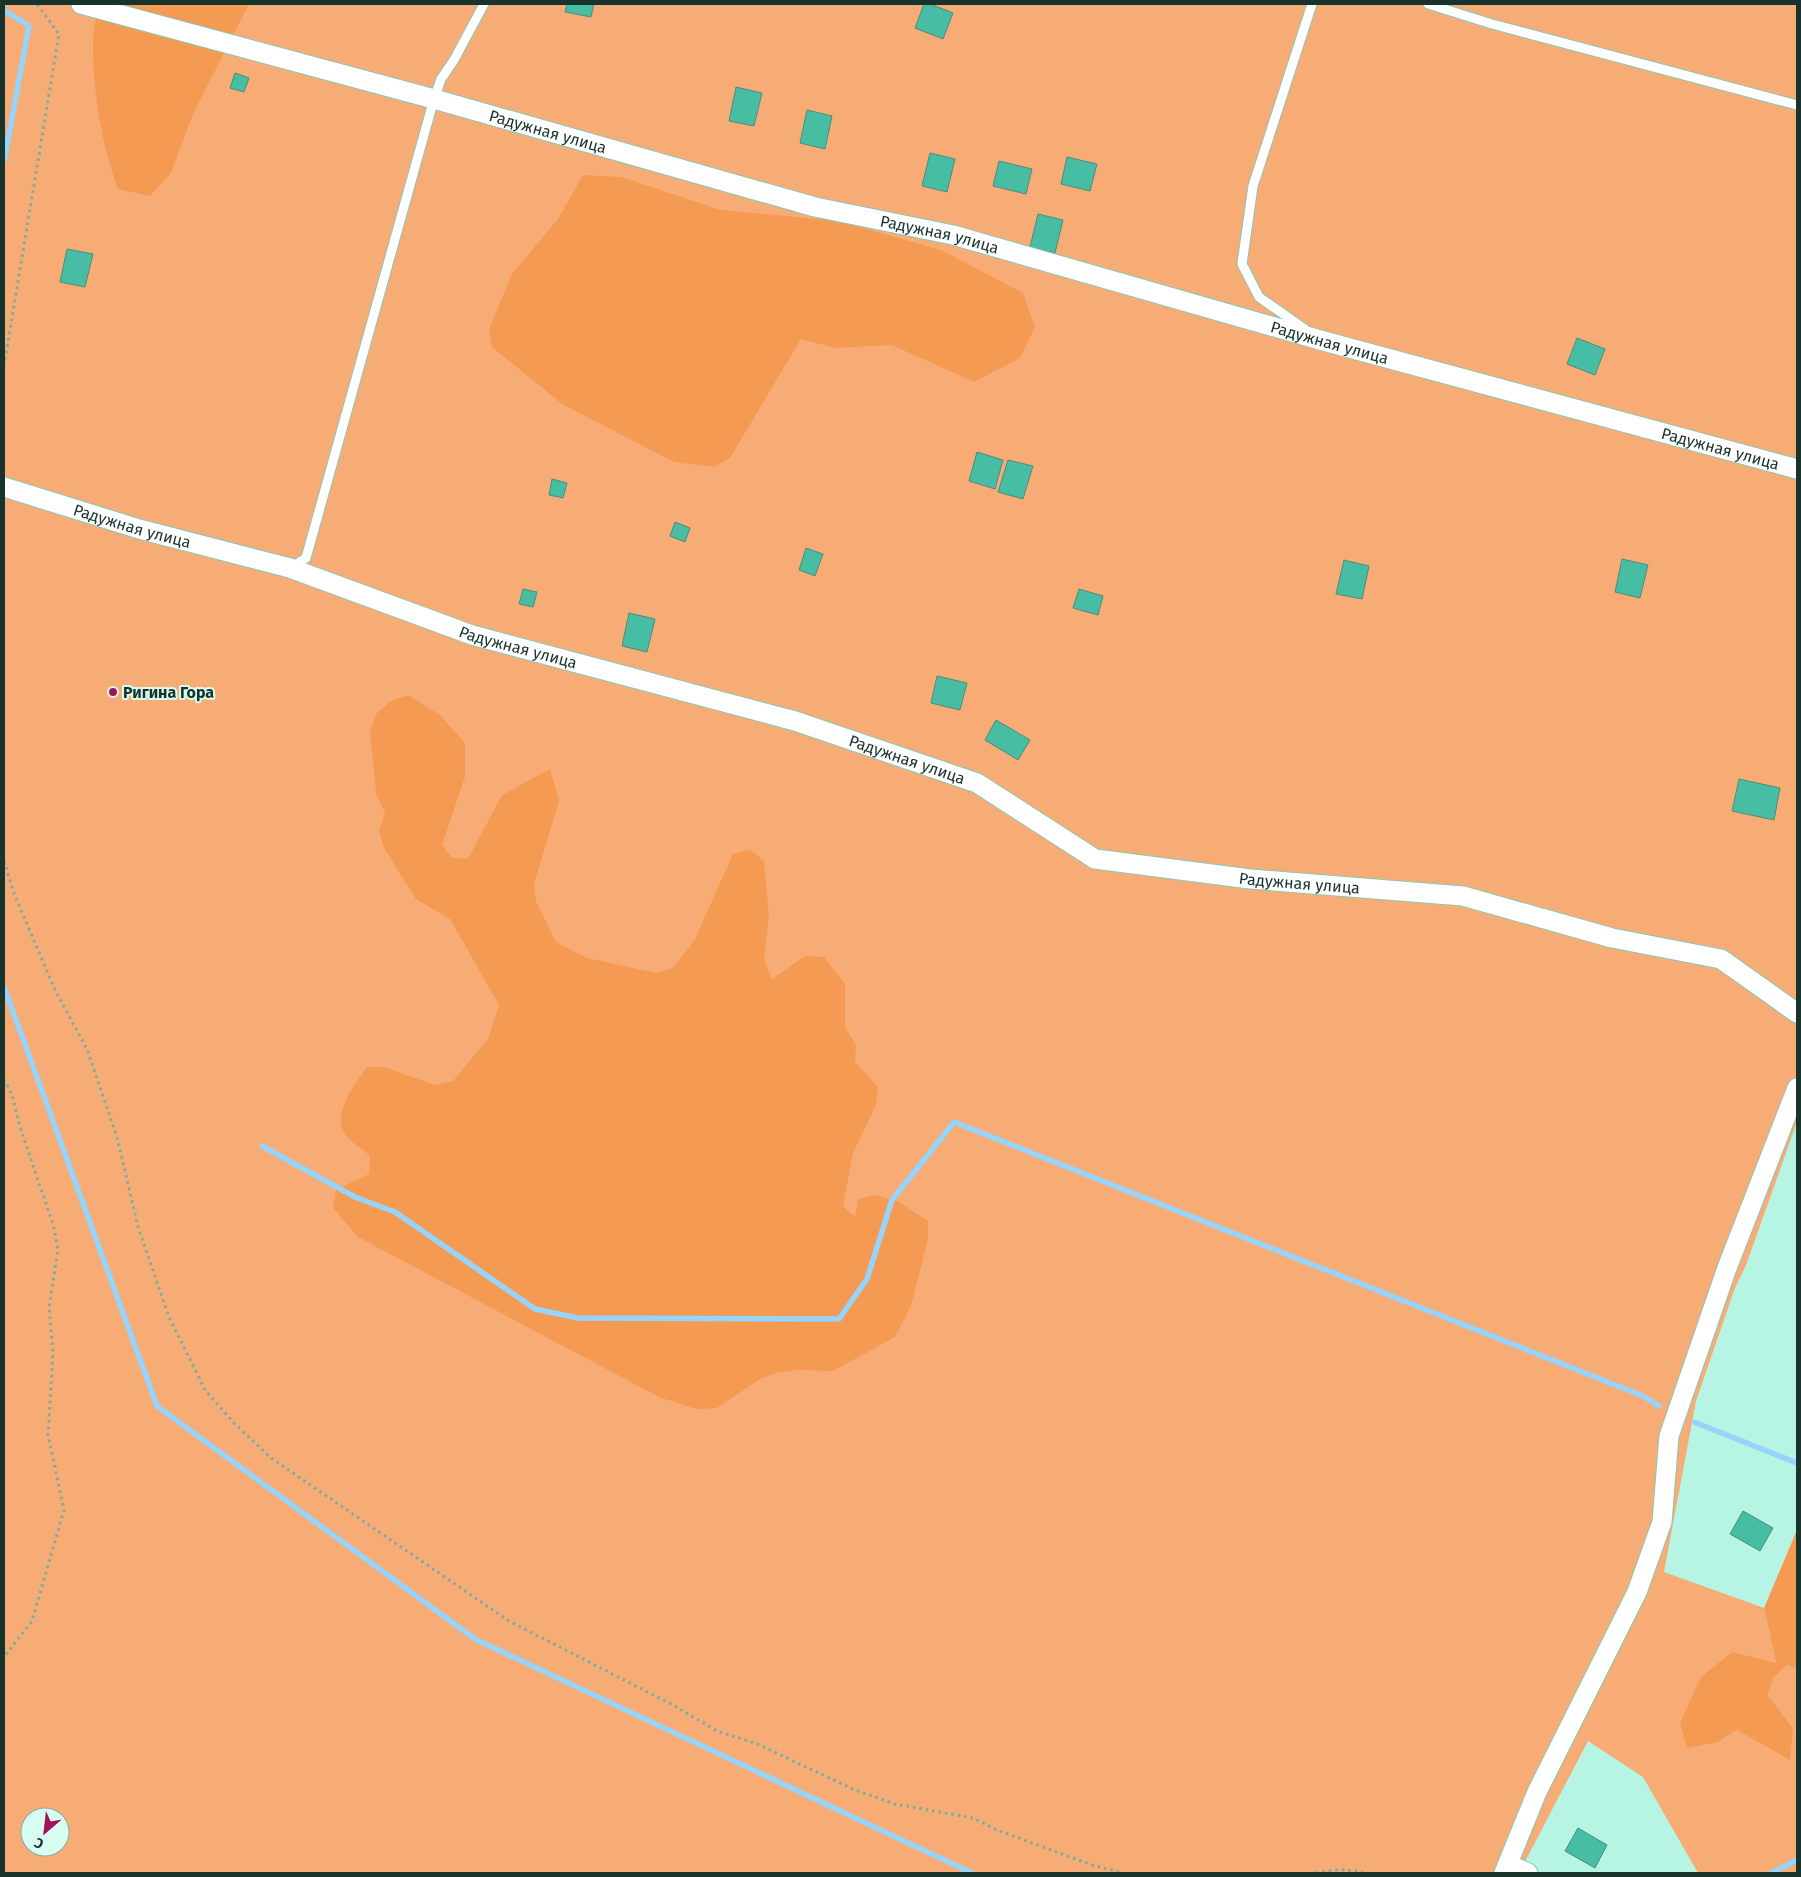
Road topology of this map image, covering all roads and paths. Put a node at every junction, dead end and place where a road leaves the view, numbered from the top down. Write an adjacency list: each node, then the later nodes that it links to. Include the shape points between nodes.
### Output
1 (37, 4): 9 (path, via 59,34)
2 (80, 4): 6 (street, Радужная улица)
3 (484, 4): 6 (lane, via 441,79)
4 (1312, 4): 8 (lane, via 1253,186 1242,264 1259,297)
5 (1428, 4): 7 (lane)
6 (434, 99): 8 (street, Радужная улица, via 815,208 953,235); 12 (lane, via 306,558)
7 (1797, 105)
8 (1320, 340): 10 (street, Радужная улица)
9 (4, 366)
10 (1797, 469)
11 (4, 487): 12 (street, Радужная улица, via 138,530)
12 (290, 568): 14 (street, Радужная улица, via 472,635 795,721 977,783 1095,859 1250,879 1463,896 1612,938 1721,959)
13 (4, 862): 19 (path, via 55,990 86,1048 117,1137 138,1227 169,1317 205,1390 234,1424 271,1458 509,1621 717,1731 757,1744 855,1790 895,1804 973,1818 1092,1865)
14 (1797, 1013)
15 (4, 1079): 17 (path, via 12,1095 58,1248 49,1308 53,1352 48,1436 64,1510 32,1621)
16 (1797, 1088): 18 (street, via 1727,1268 1669,1436 1662,1522 1637,1592 1537,1792)
17 (4, 1657)
18 (1506, 1869): 22 (street)
19 (1124, 1873)
20 (1316, 1873): 21 (path, via 1325,1870)
21 (1364, 1873)
22 (1528, 1873)

